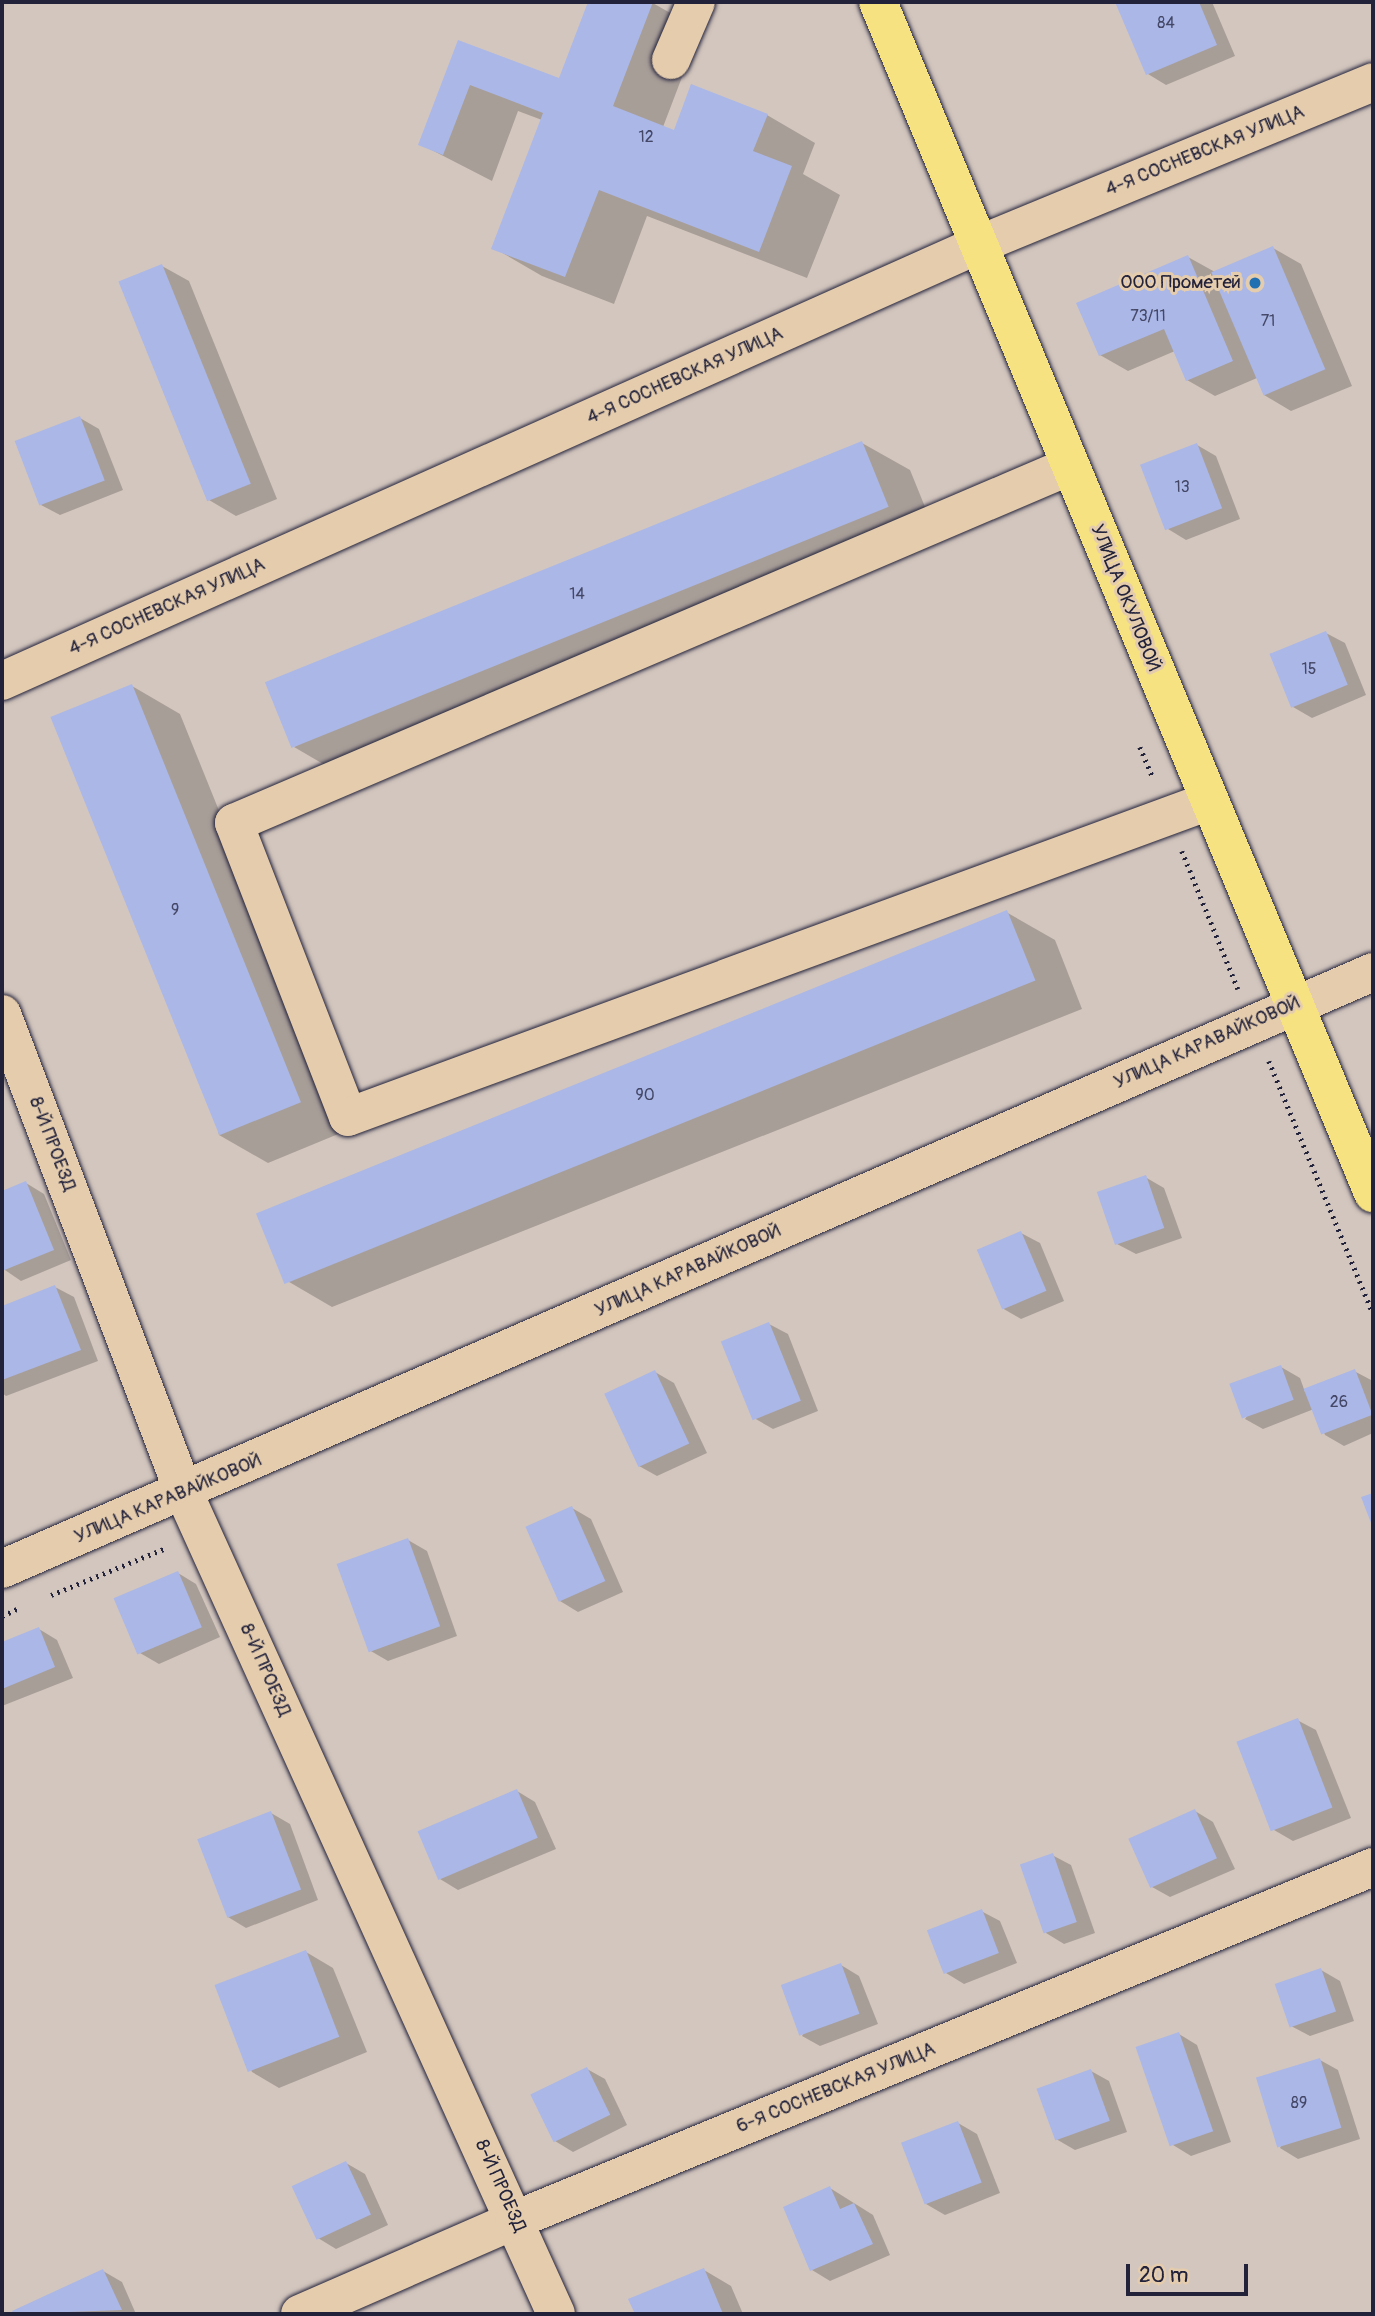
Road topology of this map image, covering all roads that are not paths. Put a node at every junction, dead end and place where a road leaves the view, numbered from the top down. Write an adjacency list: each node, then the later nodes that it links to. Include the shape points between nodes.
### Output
1 (696, 2): 3 (street)
2 (878, 2): 5 (main road, УЛИЦА ОКУЛОВОЙ)
3 (671, 60)
4 (1373, 82): 5 (street, 4-Я СОСНЕВСКАЯ УЛИЦА)
5 (978, 245): 6 (main road, УЛИЦА ОКУЛОВОЙ); 7 (street, 4-Я СОСНЕВСКАЯ УЛИЦА)
6 (1070, 466): 8 (main road, УЛИЦА ОКУЛОВОЙ); 8 (street, via 234,823 348,1117)
7 (2, 681)
8 (1209, 801): 10 (main road, УЛИЦА ОКУЛОВОЙ)
9 (1373, 972): 10 (street, УЛИЦА КАРАВАЙКОВОЙ)
10 (1294, 1004): 12 (main road, УЛИЦА ОКУЛОВОЙ); 13 (street, УЛИЦА КАРАВАЙКОВОЙ)
11 (2, 1014): 13 (street, 8-Й ПРОЕЗД)
12 (1373, 1193)
13 (184, 1493): 14 (street, УЛИЦА КАРАВАЙКОВОЙ); 16 (street, 8-Й ПРОЕЗД)
14 (2, 1569)
15 (1373, 1867): 16 (street, 6-Я СОСНЕВСКАЯ УЛИЦА)
16 (515, 2220): 17 (street, 6-Я СОСНЕВСКАЯ УЛИЦА); 18 (street, 8-Й ПРОЕЗД)
17 (300, 2314)
18 (556, 2314)

